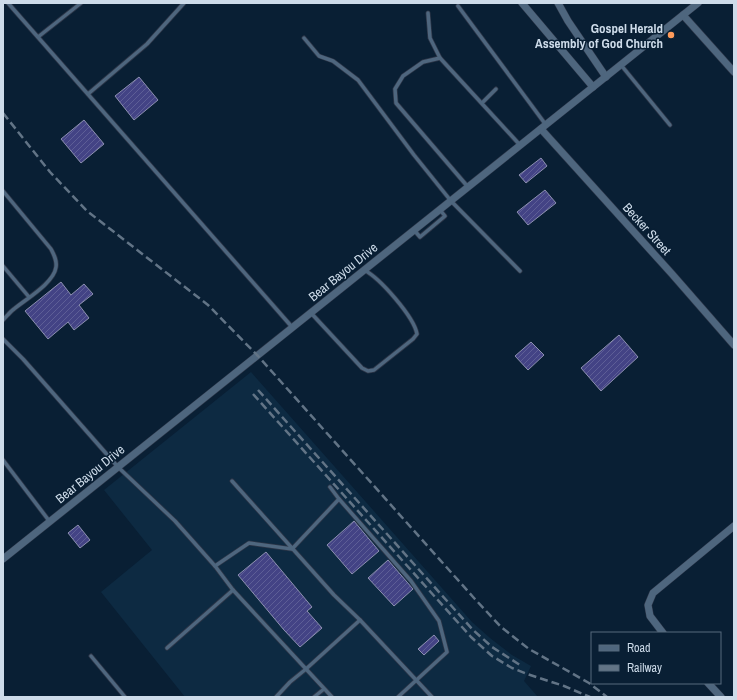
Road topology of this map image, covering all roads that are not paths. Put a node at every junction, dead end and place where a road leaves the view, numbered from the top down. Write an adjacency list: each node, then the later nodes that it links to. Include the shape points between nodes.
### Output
1 (8, 3): 10 (lane)
2 (81, 3): 10 (lane)
3 (184, 3): 18 (lane, via 147,44)
4 (522, 3): 16 (street)
5 (558, 3): 15 (street)
6 (698, 3): 9 (street, Bear Bayou Drive)
7 (458, 6): 21 (lane)
8 (428, 13): 12 (lane, via 430,38)
9 (683, 15): 13 (street, Bear Bayou Drive); 14 (street)
10 (38, 37): 18 (lane)
11 (304, 38): 25 (lane, via 319,56 333,61 358,80)
12 (440, 58): 19 (lane); 23 (lane, via 423,62 403,76 395,89 396,103)
13 (621, 65): 15 (street, Bear Bayou Drive); 20 (lane)
14 (734, 72)
15 (606, 77): 16 (street, Bear Bayou Drive)
16 (594, 87): 21 (street, Bear Bayou Drive)
17 (496, 89): 19 (lane)
18 (88, 94): 32 (lane)
19 (482, 103): 22 (lane)
20 (670, 125)
21 (543, 127): 22 (street, Bear Bayou Drive); 34 (street, Becker Street)
22 (520, 146): 23 (street, Bear Bayou Drive)
23 (468, 187): 25 (street, Bear Bayou Drive)
24 (3, 191): 29 (lane, via 51,249 56,259 56,268 51,278)
25 (451, 201): 27 (street, Bear Bayou Drive); 28 (lane)
26 (3, 266): 29 (lane)
27 (364, 270): 30 (street, Bear Bayou Drive); 30 (lane, via 374,276 404,310 416,328 417,334 413,339 368,372)
28 (520, 271)
29 (29, 298): 31 (lane)
30 (311, 313): 32 (street, Bear Bayou Drive)
31 (3, 320)
32 (292, 328): 36 (street, Bear Bayou Drive)
33 (3, 339): 36 (lane)
34 (733, 344)
35 (3, 460): 40 (lane)
36 (118, 468): 40 (street, Bear Bayou Drive); 44 (lane, via 175,521)
37 (232, 481): 42 (lane)
38 (330, 487): 39 (lane)
39 (339, 499): 42 (lane); 51 (lane, via 411,582 439,622 447,652)
40 (50, 522): 43 (street, Bear Bayou Drive)
41 (734, 526): 47 (street, via 653,593 648,605 650,616)
42 (292, 549): 44 (lane, via 249,542); 46 (lane)
43 (3, 560)
44 (215, 566): 45 (lane)
45 (233, 590): 48 (lane); 50 (lane)
46 (360, 620): 50 (lane); 51 (lane)
47 (662, 632)
48 (167, 648)
49 (91, 656): 54 (lane)
50 (306, 669): 53 (lane); 55 (lane)
51 (418, 680): 58 (lane); 59 (lane)
52 (709, 684): 60 (street)
53 (324, 688): 56 (lane); 57 (lane)
54 (124, 697)
55 (276, 697)
56 (314, 697)
57 (332, 697)
58 (398, 697)
59 (432, 697)
60 (720, 697)

